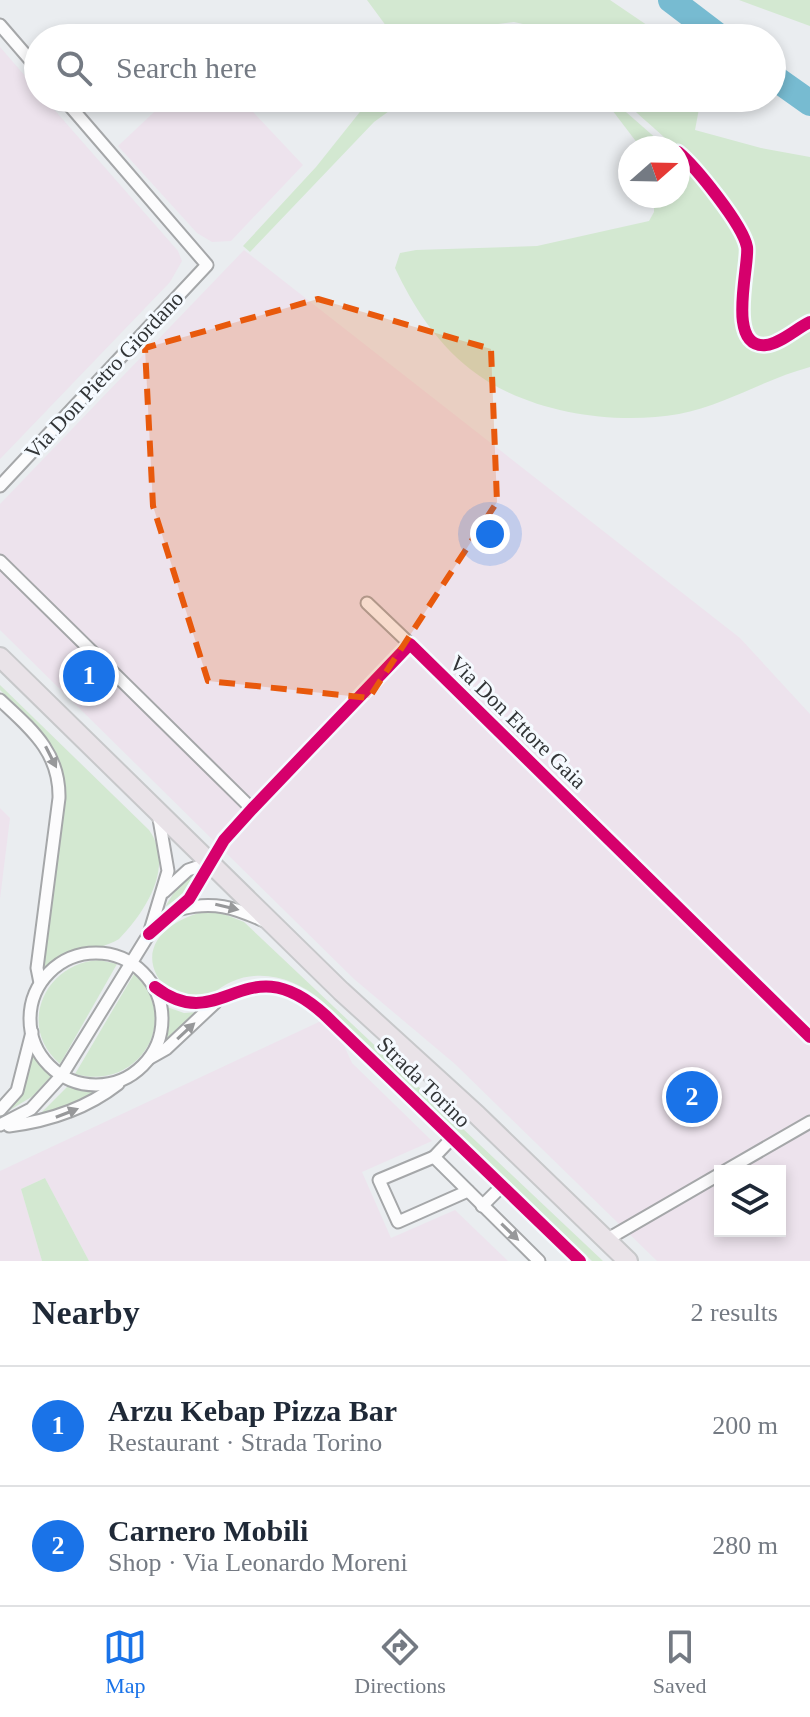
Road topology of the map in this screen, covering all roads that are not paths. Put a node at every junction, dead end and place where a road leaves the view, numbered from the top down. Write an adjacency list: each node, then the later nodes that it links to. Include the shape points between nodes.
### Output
1 (0, 25): 2 (street)
2 (24, 53)
3 (75, 112): 4 (street, Via Don Pietro Giordano, via 207,265)
4 (0, 486)
5 (0, 561): 10 (street)
6 (367, 603): 7 (street, Via Don Ettore Gaia)
7 (410, 644): 10 (street); 22 (street, Via Don Ettore Gaia)
8 (0, 657): 11 (main road, Strada Torino)
9 (0, 700): 18 (street, one-way to 18, via 38,736 58,770 37,968)
10 (252, 809): 12 (street)
11 (158, 813): 12 (main road, Strada Torino); 13 (street, via 168,859)
12 (209, 863): 13 (street, via 188,870); 14 (street, via 198,886); 15 (main road, Strada Torino)
13 (161, 895): 16 (street)
14 (176, 910): 15 (street, one-way to 15, via 225,905); 16 (street)
15 (275, 927): 36 (main road, Strada Torino)
16 (149, 934): 17 (street)
17 (131, 963): 18 (street, via 111,954 86,953 60,963); 19 (street); 24 (street)
18 (40, 983): 21 (street, via 30,1015)
19 (155, 987): 20 (street, via 184,1005); 23 (street, via 162,1017)
20 (219, 1000): 23 (street, one-way to 20); 29 (street, Strada Torino, via 265,985 297,993)
21 (32, 1032): 24 (street, via 43,1058); 26 (street, via 17,1091)
22 (810, 1037)
23 (150, 1058): 25 (street)
24 (62, 1075): 25 (street, via 95,1085); 28 (street, via 31,1109)
25 (125, 1079): 28 (street, one-way to 25, via 59,1116 103,1096)
26 (0, 1110)
27 (810, 1122): 31 (street)
28 (0, 1126)
29 (452, 1138): 30 (street, Strada Torino); 33 (street, Strada Torino)
30 (434, 1157): 34 (street); 34 (street, Strada Torino, via 379,1180 398,1222)
31 (734, 1165)
32 (714, 1177): 36 (street)
33 (502, 1186): 35 (street); 38 (street, Strada Torino)
34 (468, 1191): 35 (street)
35 (482, 1206): 37 (street, one-way to 37)
36 (606, 1240): 39 (main road, Strada Torino)
37 (539, 1261)
38 (580, 1261)
39 (628, 1261)

